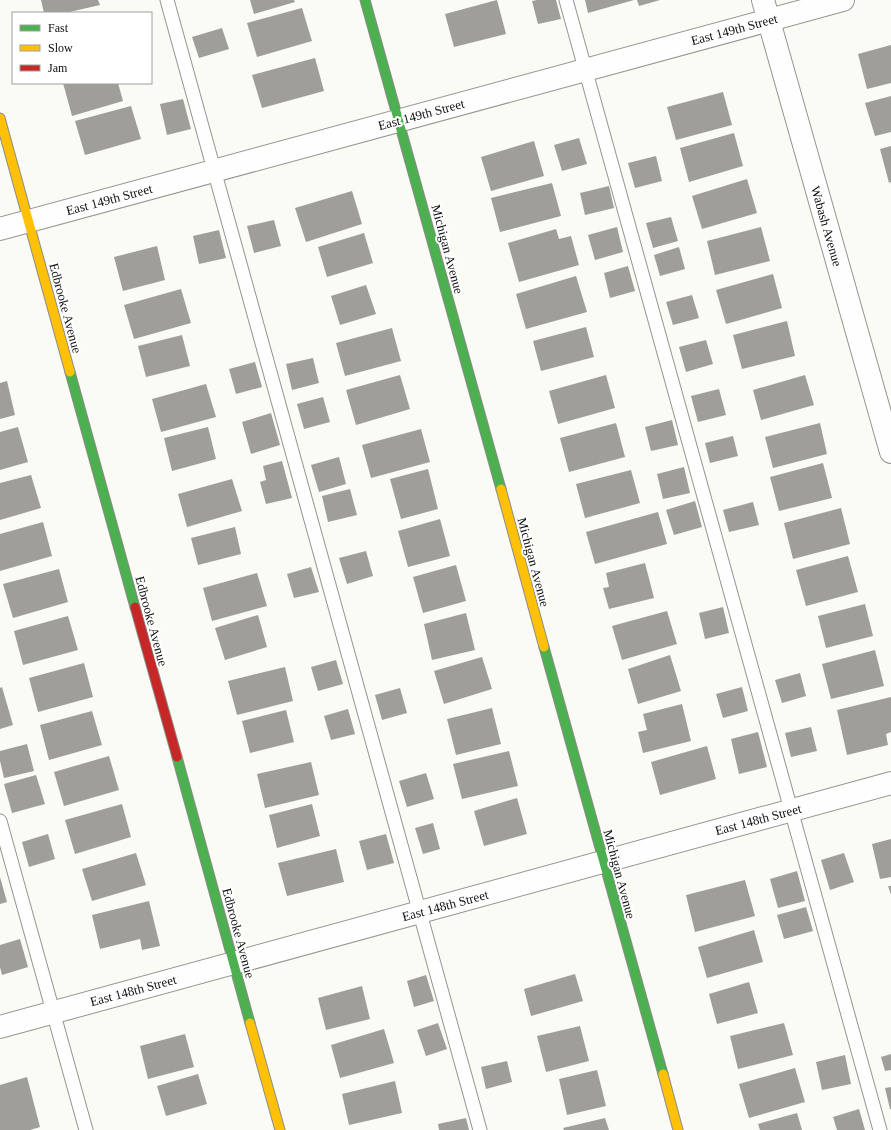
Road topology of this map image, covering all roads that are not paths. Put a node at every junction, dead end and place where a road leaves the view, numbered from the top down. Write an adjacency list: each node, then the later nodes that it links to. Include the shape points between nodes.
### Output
1 (167, 0): 9 (lane)
2 (366, 0): 8 (street, Michigan Avenue)
3 (566, 0): 6 (lane)
4 (843, 0): 5 (street, East 149th Street)
5 (766, 10): 6 (street, East 149th Street); 12 (street, Wabash Avenue)
6 (586, 70): 8 (street, East 149th Street); 14 (lane)
7 (0, 118): 10 (street, Edbrooke Avenue)
8 (399, 121): 9 (street, East 149th Street); 16 (street, Michigan Avenue)
9 (214, 170): 10 (street, East 149th Street); 17 (lane)
10 (28, 221): 11 (street, East 149th Street); 18 (street, Edbrooke Avenue)
11 (0, 229)
12 (891, 452)
13 (891, 784): 14 (street, East 148th Street)
14 (791, 810): 16 (street, East 148th Street); 25 (lane)
15 (0, 821): 19 (lane)
16 (604, 861): 17 (street, East 148th Street); 24 (street, Michigan Avenue)
17 (420, 912): 18 (street, East 148th Street); 23 (lane)
18 (234, 963): 19 (street, East 148th Street); 22 (street, Edbrooke Avenue)
19 (53, 1012): 20 (street, East 148th Street); 21 (lane)
20 (0, 1026)
21 (86, 1130)
22 (280, 1130)
23 (480, 1130)
24 (678, 1130)
25 (880, 1130)

